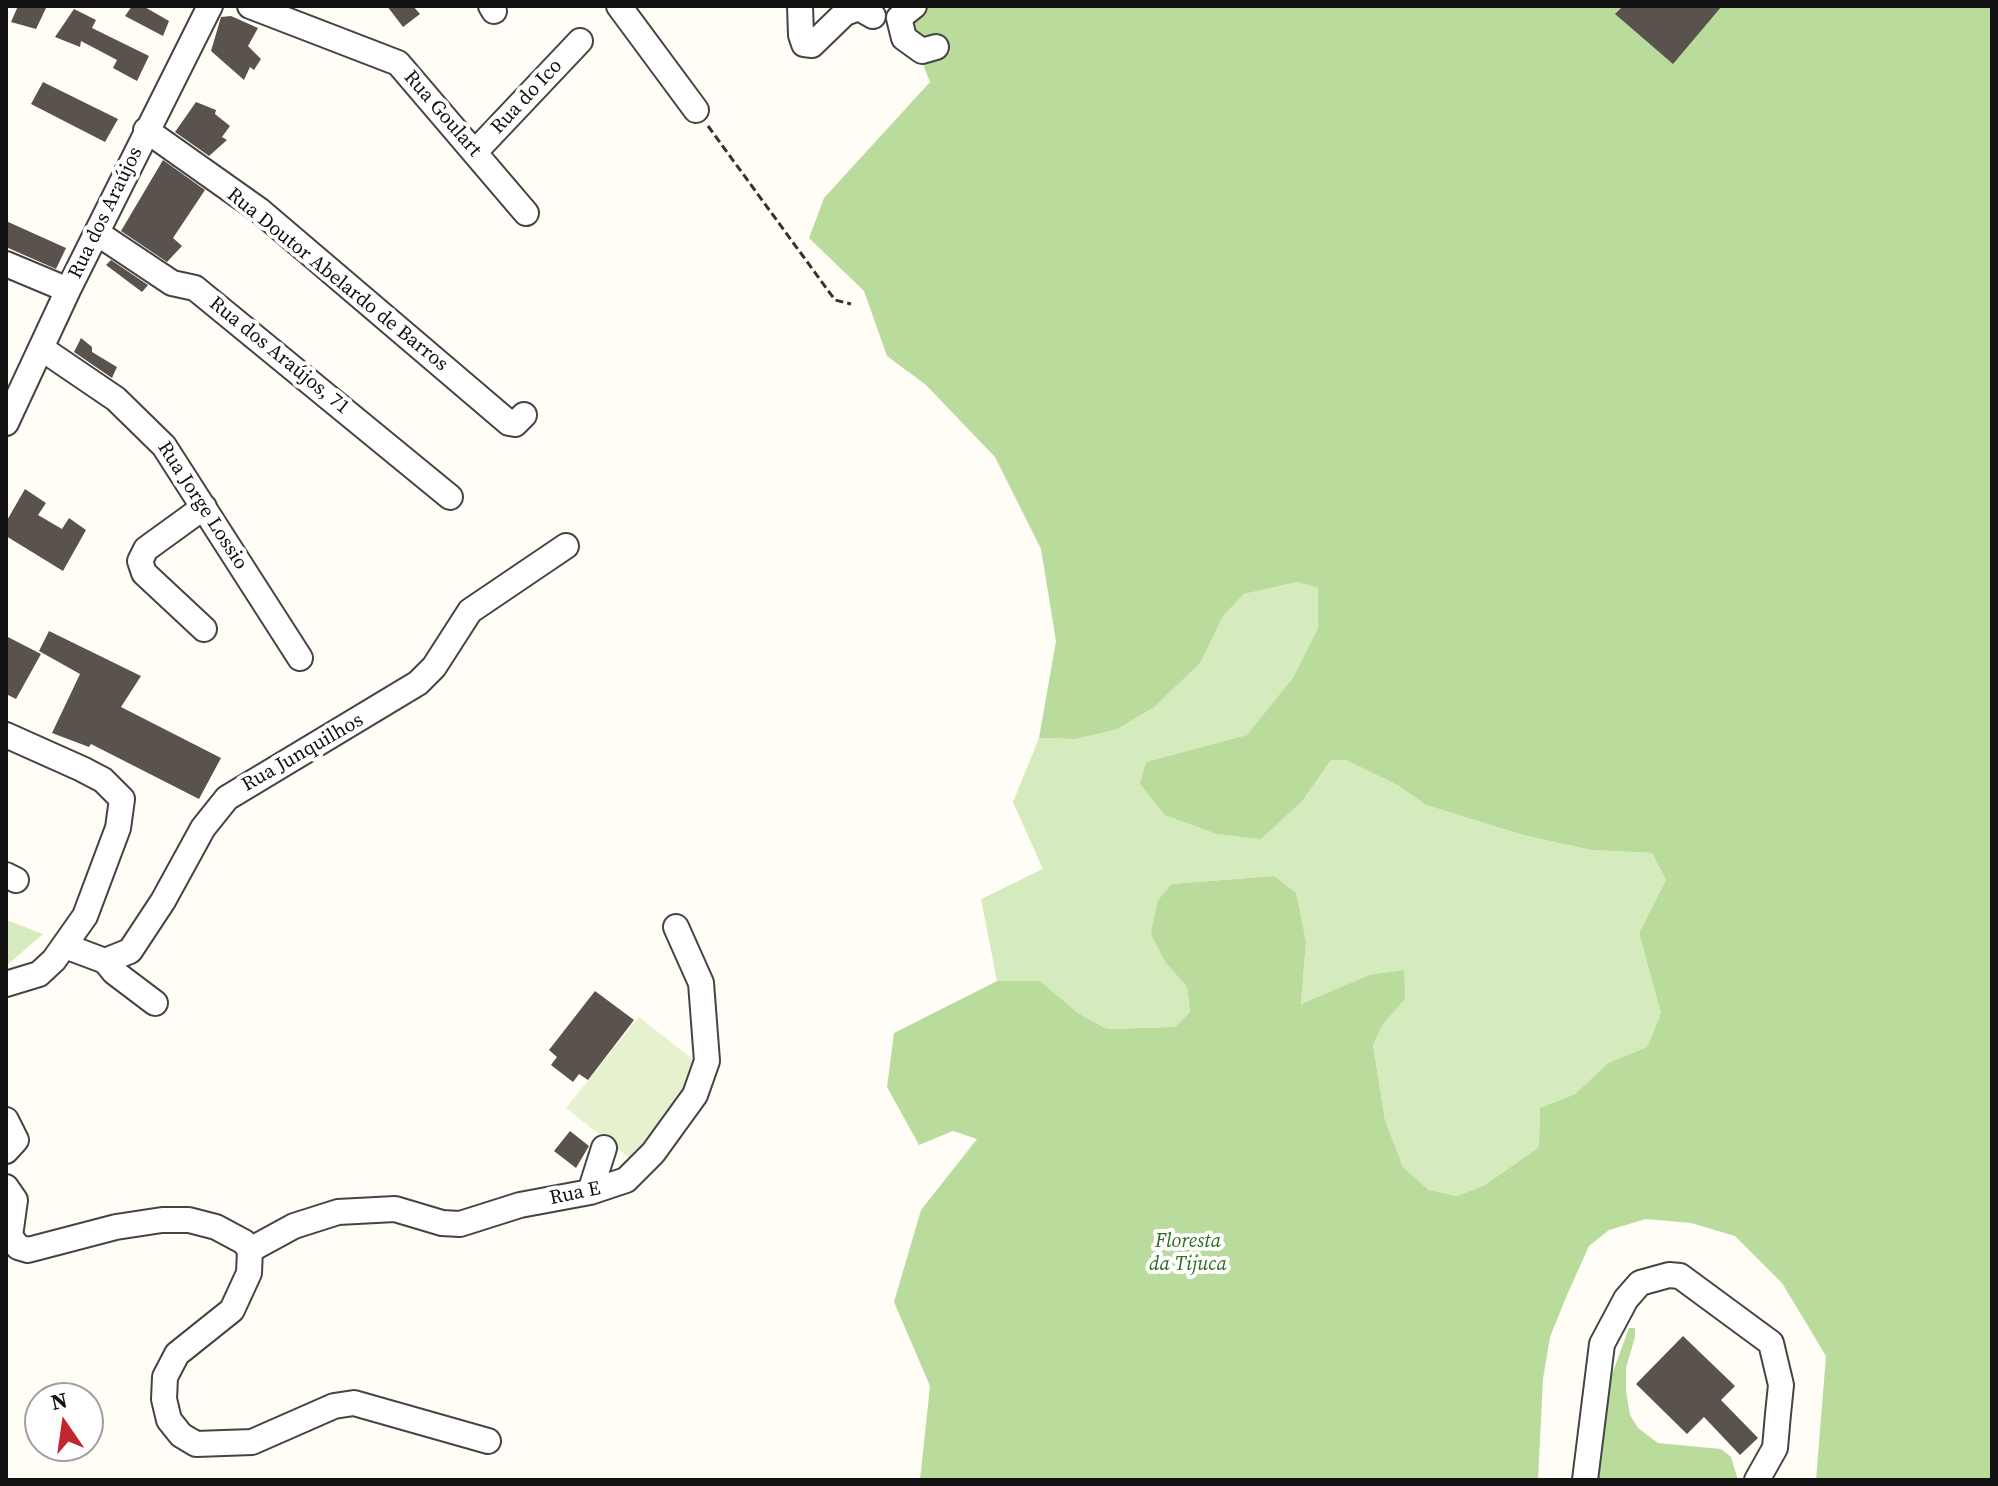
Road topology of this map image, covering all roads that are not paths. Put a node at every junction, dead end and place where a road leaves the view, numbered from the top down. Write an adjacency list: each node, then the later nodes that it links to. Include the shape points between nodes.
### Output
1 (210, 6): 10 (street, Rua dos Araújos)
2 (250, 6): 11 (street, Rua Goulart, via 398,63)
3 (619, 6): 9 (street)
4 (800, 6): 6 (street, via 804,44 812,45 845,13 859,8)
5 (914, 6): 8 (street, via 899,18 904,38 922,51)
6 (873, 16)
7 (580, 41): 11 (street, Rua do Ico)
8 (936, 47)
9 (696, 110)
10 (146, 130): 13 (street, Rua dos Araújos); 17 (street, Rua Doutor Abelardo de Barros, via 259,210 509,423)
11 (475, 152): 12 (street, Rua Goulart)
12 (526, 213)
13 (97, 233): 15 (street, Rua dos Araújos); 19 (street, Rua dos Araújos, 71, via 172,283 195,288)
14 (6, 264): 15 (street)
15 (68, 290): 16 (street, Rua dos Araújos)
16 (41, 348): 18 (street, Rua dos Araújos); 20 (street, Rua Jorge Lossio, via 140,419)
17 (524, 415)
18 (6, 423)
19 (450, 497)
20 (204, 507): 22 (street, via 146,549 140,561 144,573); 23 (street, Rua Jorge Lossio)
21 (566, 546): 27 (street, Rua Junquilhos, via 470,611 418,683 227,798 203,828 142,938 130,951)
22 (204, 629)
23 (300, 658)
24 (6, 735): 26 (street, via 93,774 122,799 105,866 85,916)
25 (676, 927): 34 (street, Rua E, via 701,983 704,1077 641,1168 626,1180)
26 (65, 946): 27 (street); 28 (street, via 39,974)
27 (105, 961): 29 (street)
28 (6, 984)
29 (155, 1003)
30 (6, 1120): 32 (street, via 16,1140)
31 (604, 1148): 34 (street)
32 (6, 1151)
33 (6, 1187): 35 (street, via 15,1200 10,1236 28,1250 116,1227 175,1220 216,1227)
34 (590, 1192): 35 (street, Rua E, via 520,1205 460,1224 395,1209 338,1212 294,1226)
35 (250, 1250): 36 (street, via 249,1273 232,1310 177,1354 165,1377 169,1420 181,1435 196,1444 252,1442 334,1406 354,1403)
36 (488, 1441)
37 (1585, 1480): 38 (street, via 1602,1344 1640,1283 1669,1275 1680,1276 1771,1343 1781,1385 1775,1448)
38 (1757, 1480)

